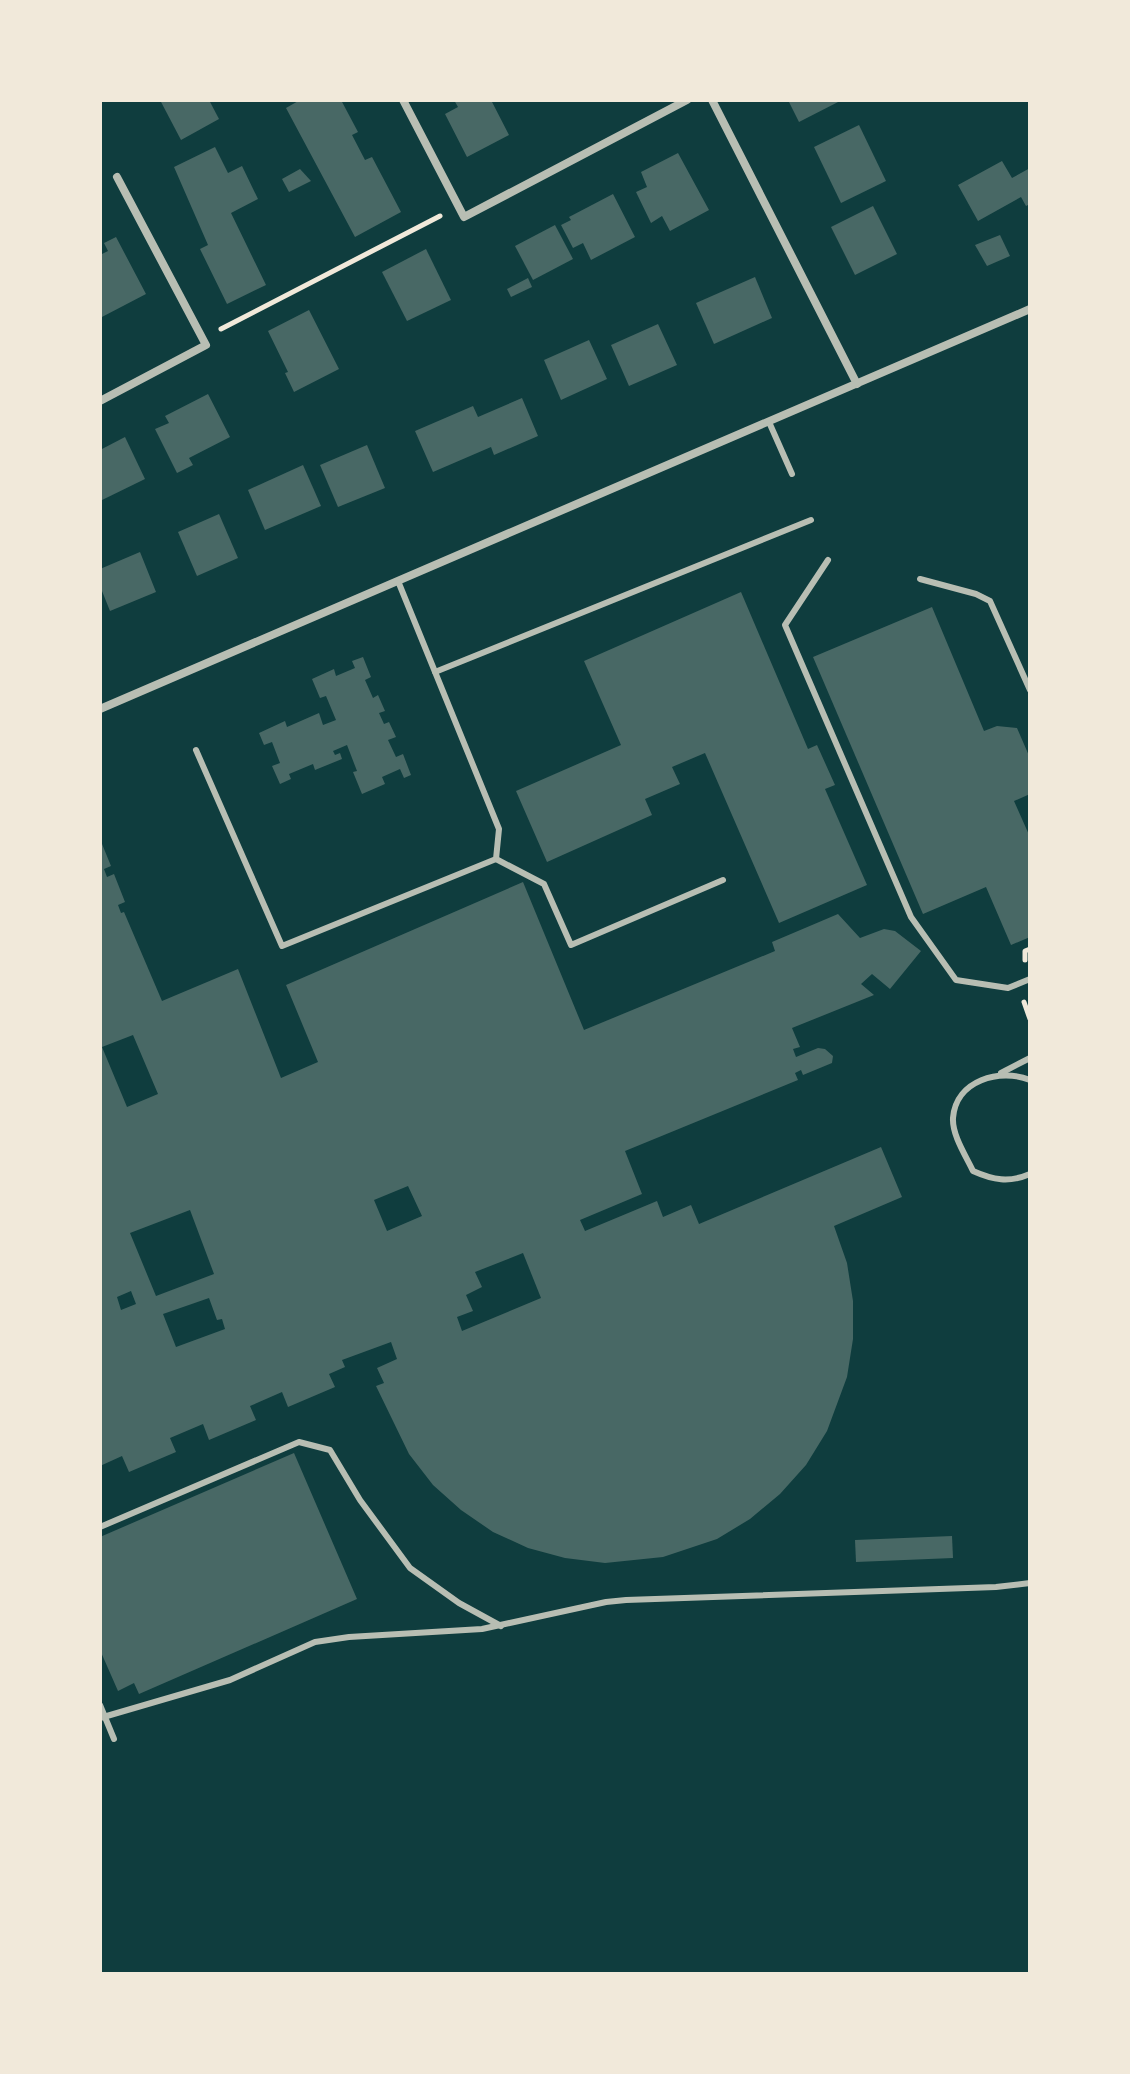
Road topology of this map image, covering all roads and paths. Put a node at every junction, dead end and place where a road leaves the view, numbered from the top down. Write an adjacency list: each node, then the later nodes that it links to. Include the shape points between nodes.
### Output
1 (403, 100): 5 (street)
2 (687, 100): 5 (street, via 464,217)
3 (712, 100): 8 (street)
4 (117, 177): 7 (street)
5 (459, 206): 7 (path)
6 (1030, 309): 8 (street)
7 (202, 338): 9 (street, via 206,345)
8 (857, 384): 10 (street)
9 (100, 401)
10 (769, 422): 11 (lane); 15 (street)
11 (792, 474)
12 (811, 520): 16 (lane)
13 (828, 560): 22 (lane, via 785,625 911,917 956,980 1008,988)
14 (920, 579): 17 (lane, via 990,601)
15 (398, 581): 16 (lane); 18 (street)
16 (435, 672): 20 (lane, via 499,829)
17 (1030, 690)
18 (100, 709)
19 (196, 750): 20 (lane, via 282,946)
20 (496, 859): 21 (lane, via 544,884 571,945)
21 (723, 880)
22 (1030, 979)
23 (1030, 1058): 24 (lane)
24 (999, 1073): 25 (lane); 26 (lane, via 968,1088 958,1102 956,1134 973,1171 1000,1180)
25 (1030, 1080)
26 (1030, 1174)
27 (100, 1527): 29 (lane, via 299,1442 330,1450 410,1568)
28 (1030, 1583): 29 (lane, via 626,1600)
29 (501, 1626): 31 (lane, via 315,1642 230,1680)
30 (100, 1705): 31 (lane)
31 (102, 1717): 32 (lane)
32 (114, 1739)

